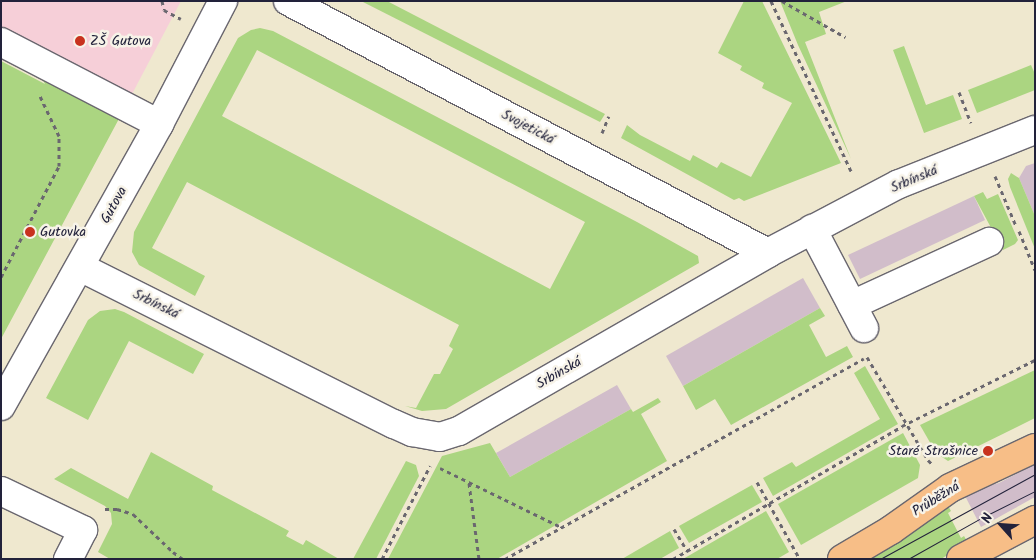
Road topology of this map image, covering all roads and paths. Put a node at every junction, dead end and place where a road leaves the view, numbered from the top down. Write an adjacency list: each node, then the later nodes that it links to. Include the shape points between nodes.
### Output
1 (162, 1): 6 (path, via 164,10)
2 (223, 1): 13 (street, Gutova)
3 (288, 1): 20 (street, Svojetická)
4 (771, 1): 17 (path)
5 (782, 1): 7 (path)
6 (181, 20)
7 (845, 38)
8 (1, 42): 13 (street)
9 (36, 91): 23 (path, via 47,107 59,136 59,166)
10 (960, 92): 12 (path)
11 (609, 116): 15 (path)
12 (971, 123)
13 (159, 124): 21 (street, Gutova)
14 (1035, 130): 16 (street, Srbínská)
15 (600, 136)
16 (982, 151): 18 (street, Srbínská, via 898,184); 22 (path)
17 (850, 171)
18 (812, 229): 20 (street, Srbínská); 24 (street)
19 (989, 242): 24 (street)
20 (768, 253): 21 (street, Srbínská, via 458,432 440,436 412,432 394,424)
21 (80, 266): 27 (street, Gutova)
22 (1035, 270)
23 (1, 277)
24 (858, 316): 25 (path, via 858,339)
25 (867, 356): 28 (path); 37 (path)
26 (1035, 360): 28 (path)
27 (1, 406)
28 (907, 424): 32 (path, via 928,460 942,473); 34 (path)
29 (1035, 448): 32 (main road, Průběžná)
30 (469, 482): 37 (path); 43 (path, via 431,463); 44 (path)
31 (757, 482): 34 (path)
32 (950, 488): 47 (main road, Průběžná, via 891,530)
33 (1, 491): 36 (street)
34 (769, 504): 39 (path); 40 (path)
35 (1035, 520): 48 (main road)
36 (77, 527): 41 (street, via 83,530); 42 (path, via 103,509 117,508 133,514)
37 (561, 527): 45 (path)
38 (674, 529): 39 (path)
39 (687, 551): 46 (path)
40 (798, 556)
41 (68, 559)
42 (183, 559)
43 (382, 559)
44 (479, 559)
45 (505, 559)
46 (673, 559)
47 (842, 559)
48 (961, 559)

